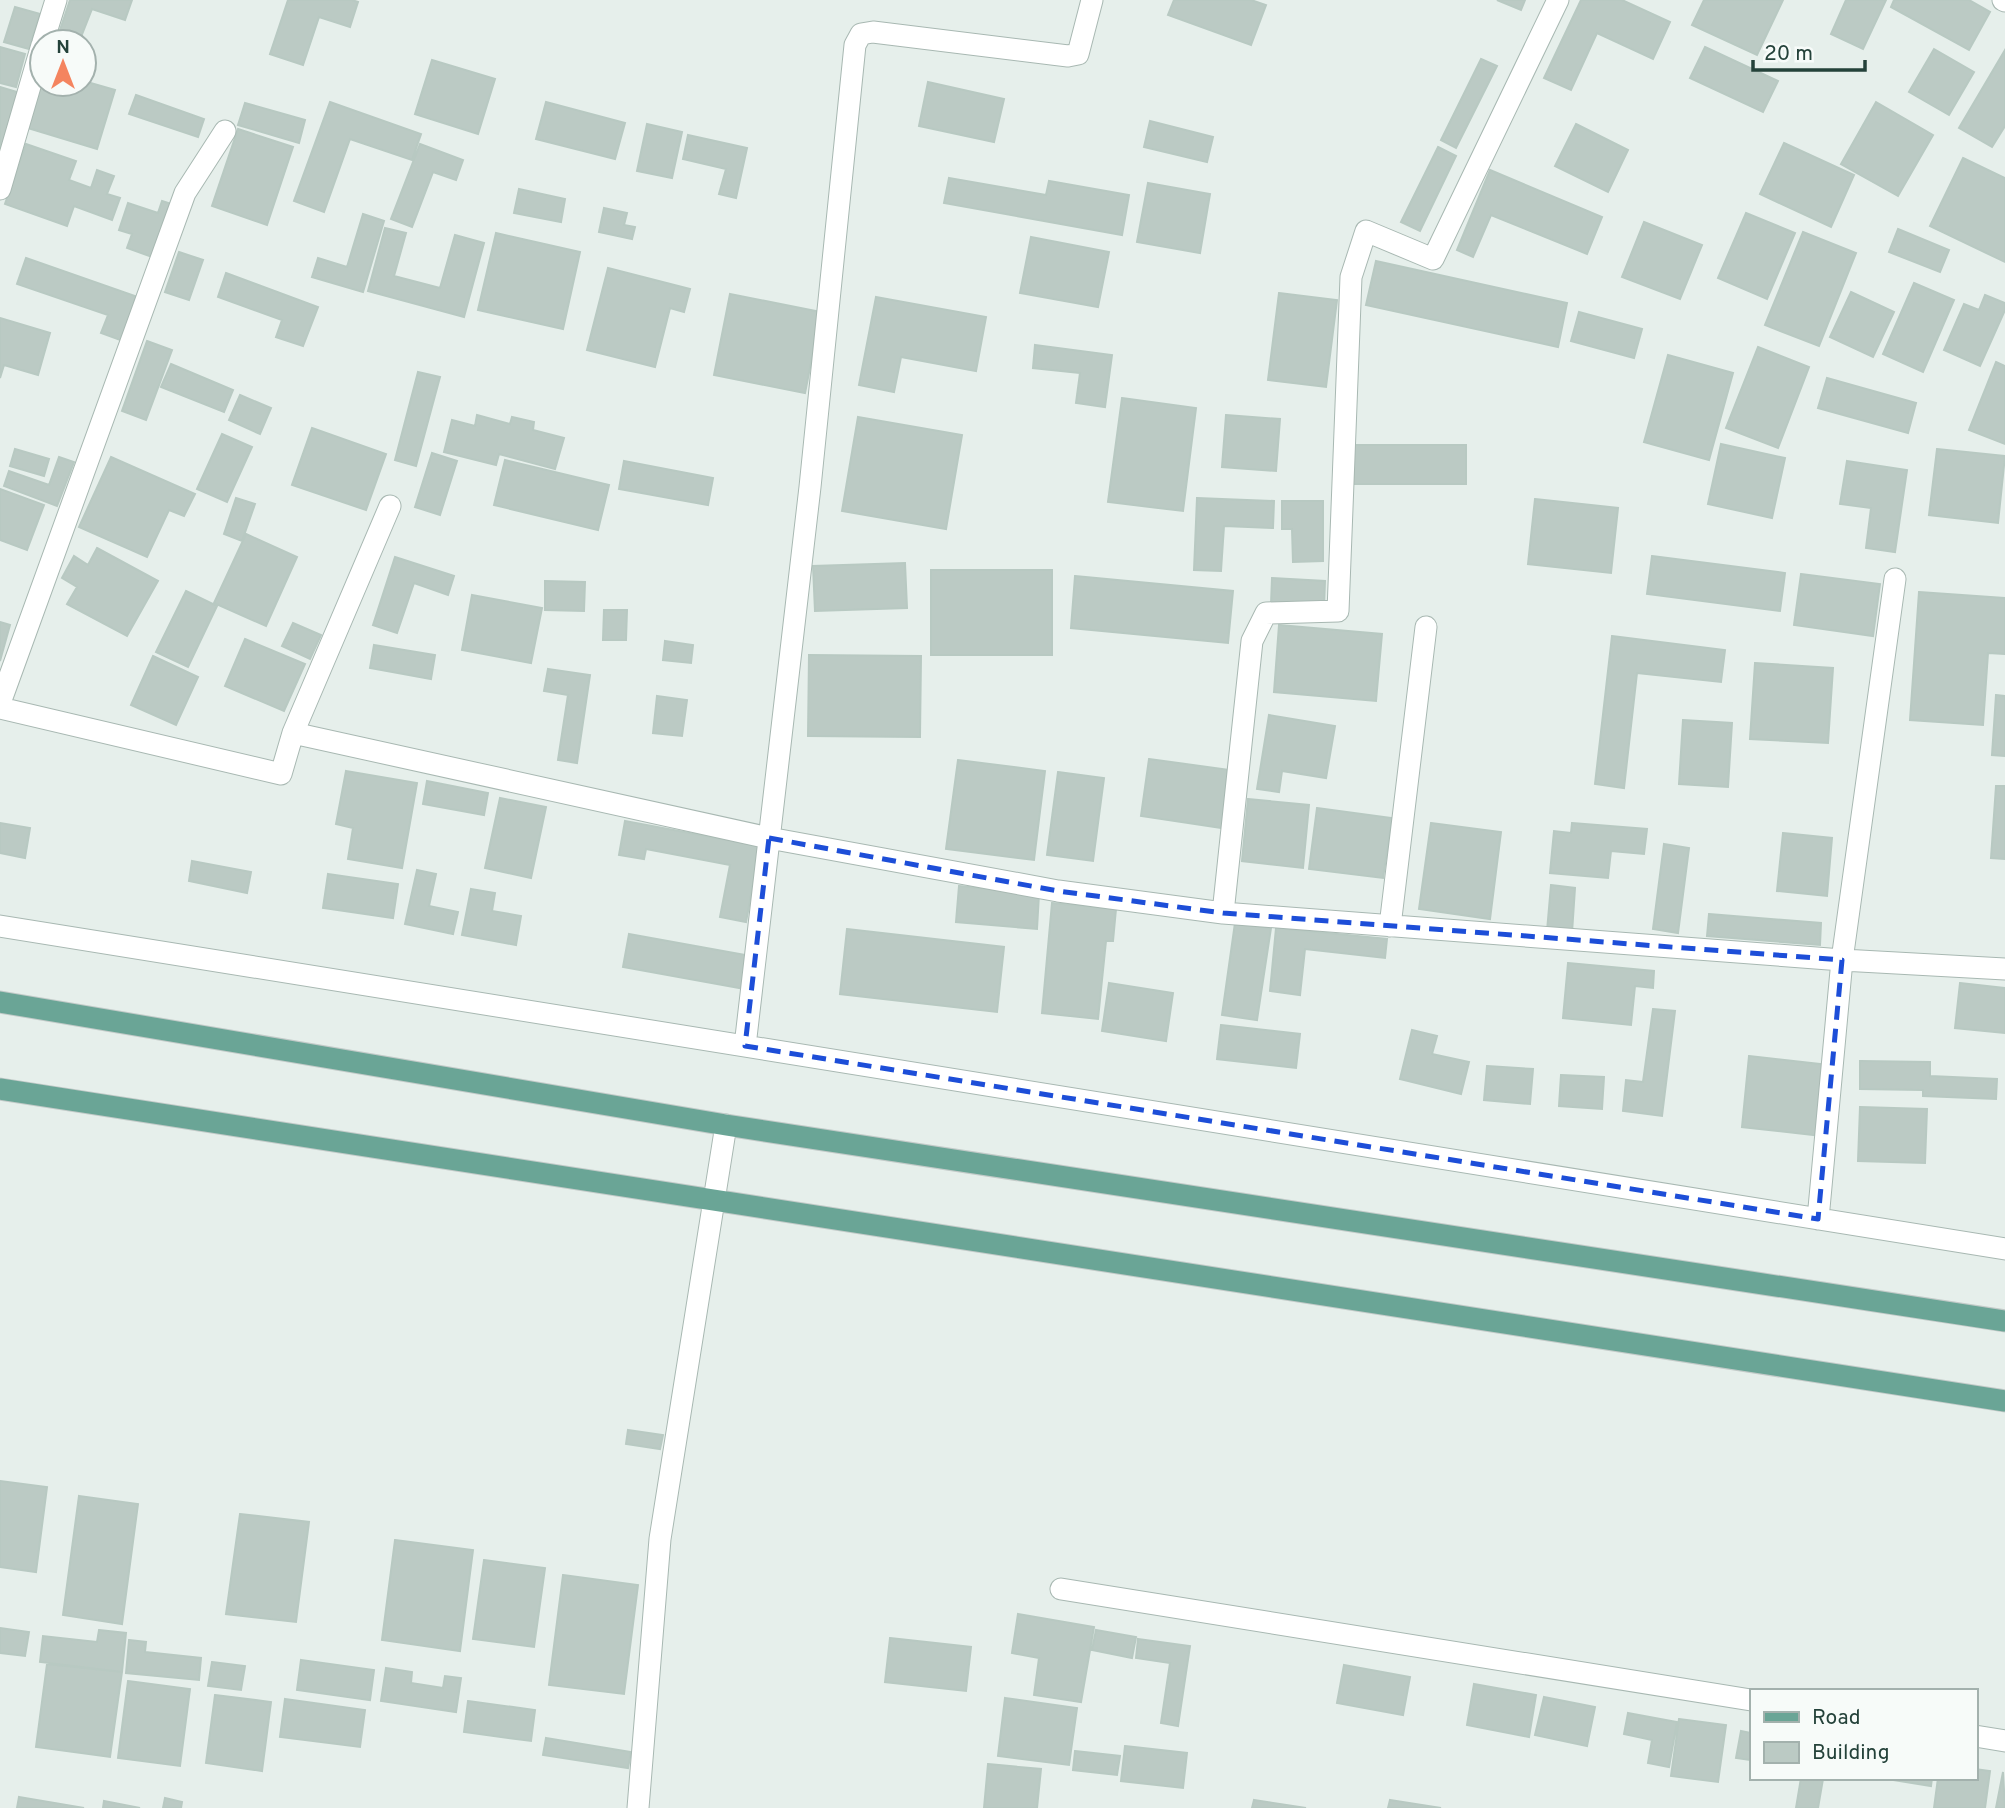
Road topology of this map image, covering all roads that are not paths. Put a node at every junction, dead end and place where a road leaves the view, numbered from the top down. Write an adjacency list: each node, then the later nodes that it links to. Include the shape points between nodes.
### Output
1 (56, 0): 4 (street)
2 (1093, 0): 15 (street, via 1078,54 1068,56 873,32 861,34 855,46)
3 (1558, 0): 16 (street, via 1433,259 1366,231 1351,276 1338,611 1266,613 1252,641)
4 (47, 28)
5 (28, 92): 7 (street)
6 (225, 131): 11 (street, via 185,194)
7 (0, 190)
8 (390, 506): 14 (street)
9 (1895, 579): 19 (street)
10 (1426, 627): 18 (street)
11 (3, 679): 12 (street)
12 (0, 703)
13 (0, 708): 14 (street, via 281,775)
14 (293, 733): 15 (street)
15 (769, 838): 16 (street, via 1058,891); 22 (street)
16 (1223, 913): 18 (street)
17 (0, 926): 22 (street)
18 (1390, 926): 19 (street)
19 (1842, 960): 20 (street); 26 (street)
20 (2005, 969)
21 (0, 1002): 24 (main road)
22 (745, 1046): 26 (street)
23 (0, 1089): 25 (main road)
24 (726, 1125): 25 (street); 28 (main road)
25 (716, 1201): 29 (main road); 34 (street, via 660,1539)
26 (1818, 1219): 27 (street)
27 (2005, 1249)
28 (2005, 1321)
29 (2005, 1401)
30 (1061, 1589): 31 (street)
31 (1750, 1700)
32 (1977, 1736): 33 (street)
33 (2005, 1741)
34 (638, 1808)

